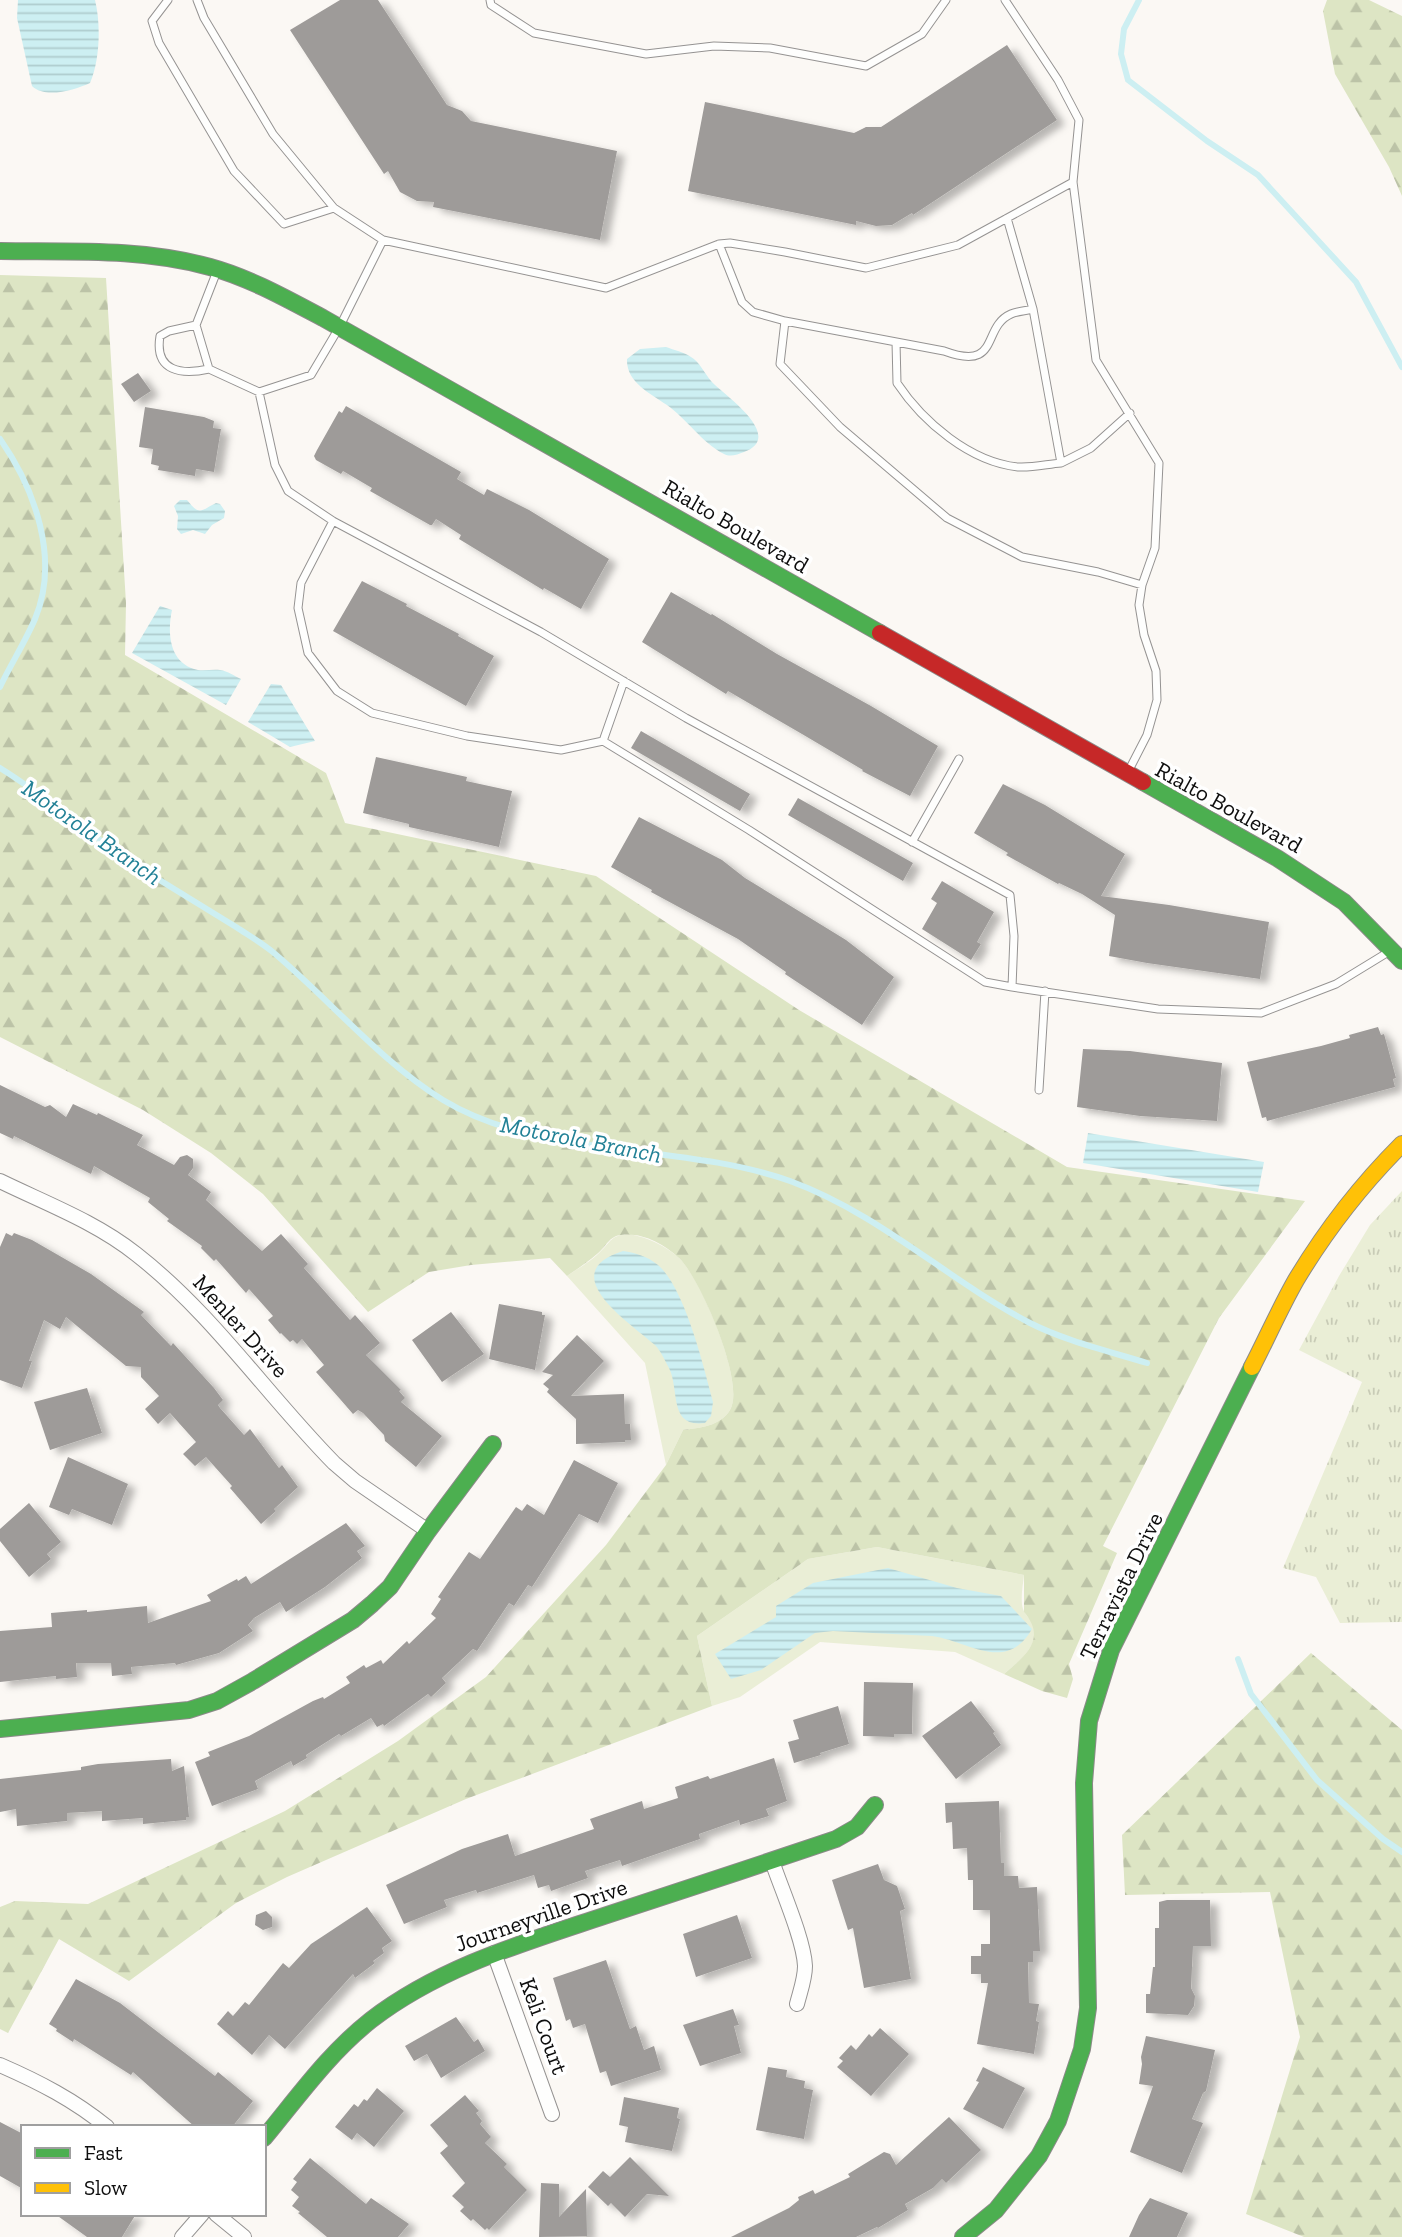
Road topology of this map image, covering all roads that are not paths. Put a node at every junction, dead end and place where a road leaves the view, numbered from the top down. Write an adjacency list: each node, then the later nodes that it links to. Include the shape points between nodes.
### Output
1 (168, 0): 7 (lane, via 152,21 159,43 234,171 284,224)
2 (197, 0): 7 (lane, via 273,134)
3 (490, 0): 4 (lane, via 534,33 646,54 714,46 770,48 866,66 922,34)
4 (946, 0)
5 (1005, 0): 6 (lane, via 1079,120)
6 (1073, 182): 8 (lane); 20 (lane, via 1096,360)
7 (334, 208): 9 (lane)
8 (1007, 218): 10 (lane, via 958,245 866,268); 13 (lane)
9 (383, 240): 10 (lane, via 606,288); 16 (lane)
10 (719, 244): 14 (lane, via 742,302 753,312)
11 (0, 251): 12 (street, Rialto Boulevard, via 144,255)
12 (218, 269): 15 (lane); 16 (street, Rialto Boulevard)
13 (1033, 309): 17 (lane, via 1010,314 986,350 971,357); 21 (lane)
14 (785, 321): 17 (lane); 23 (lane, via 780,364 840,427 947,519 1022,556)
15 (196, 325): 18 (lane); 18 (lane, via 160,336 162,357 174,370 190,374)
16 (340, 326): 19 (lane, via 311,375); 27 (street, Rialto Boulevard)
17 (896, 342): 21 (lane, via 897,383 928,419 953,439 996,462 1020,467)
18 (209, 369): 19 (lane)
19 (259, 392): 22 (lane, via 275,465 288,491)
20 (1130, 413): 21 (lane, via 1091,448); 23 (lane, via 1159,463 1155,548)
21 (1062, 463)
22 (333, 521): 24 (lane); 25 (lane, via 301,583 298,608 308,653 337,691 372,713 467,736 561,750)
23 (1142, 585): 27 (lane, via 1140,619 1156,671 1157,700 1147,735)
24 (624, 681): 25 (lane); 28 (lane)
25 (603, 741): 30 (lane, via 985,982)
26 (959, 759): 28 (lane)
27 (1127, 775): 29 (street, Rialto Boulevard, via 1277,858 1344,902)
28 (912, 842): 30 (lane, via 1010,895)
29 (1397, 956): 31 (lane, via 1261,1013 1158,1009)
30 (1012, 986): 31 (lane)
31 (1045, 991): 32 (lane)
32 (1039, 1090)
33 (1402, 1144): 50 (street, Terravista Drive, via 1337,1217 1295,1282 1111,1650 1089,1721 1086,1752 1088,2008 1082,2049 1058,2121 1039,2155 996,2210)
34 (0, 1181): 36 (street, Menler Drive, via 103,1231 134,1252 202,1313 334,1463)
35 (493, 1444): 36 (street)
36 (428, 1531): 37 (street, via 390,1587 363,1612 217,1701 189,1710)
37 (0, 1729)
38 (875, 1805): 39 (street, Journeyville Drive, via 857,1827 836,1839)
39 (772, 1861): 40 (street, Journeyville Drive); 41 (street, via 805,1965)
40 (494, 1953): 43 (street, Keli Court); 45 (street, Journeyville Drive, via 444,1973 387,2007 333,2056)
41 (797, 2004)
42 (0, 2065): 44 (street, via 45,2084)
43 (552, 2114)
44 (105, 2125)
45 (266, 2136)
46 (200, 2216): 48 (street)
47 (218, 2216): 49 (street)
48 (183, 2237)
49 (244, 2237)
50 (963, 2237)

